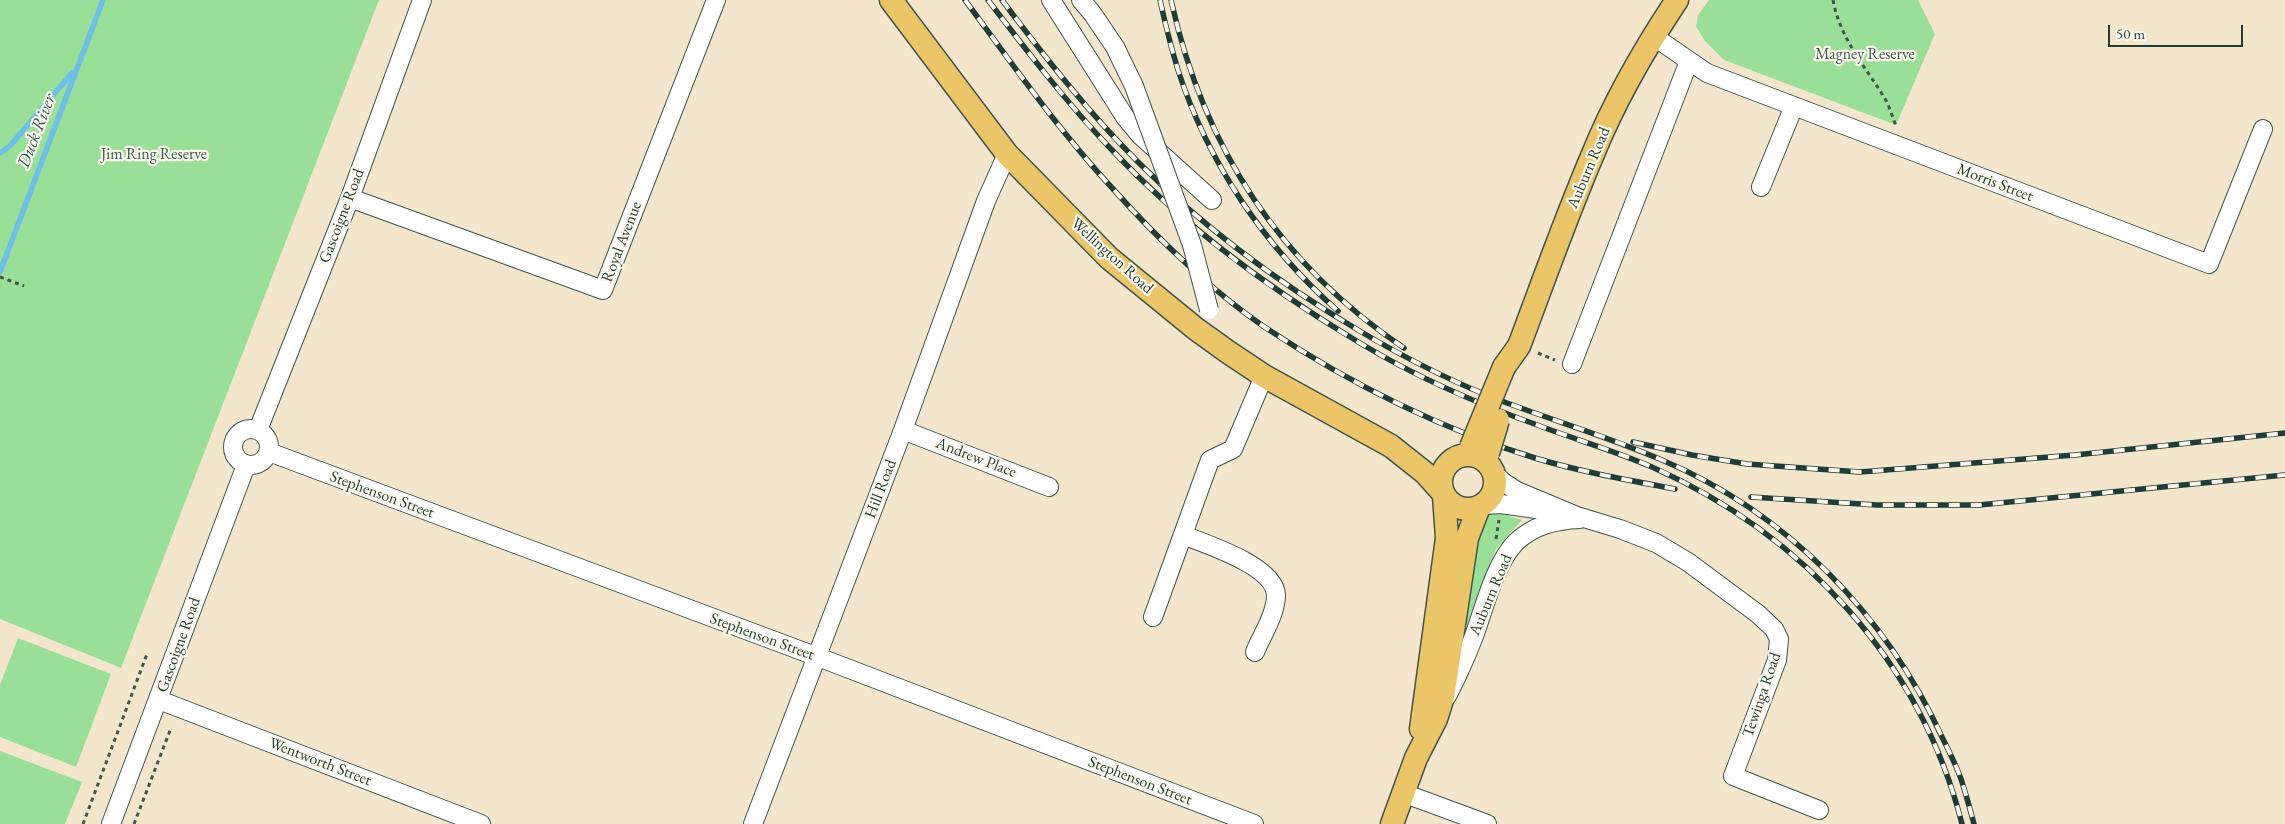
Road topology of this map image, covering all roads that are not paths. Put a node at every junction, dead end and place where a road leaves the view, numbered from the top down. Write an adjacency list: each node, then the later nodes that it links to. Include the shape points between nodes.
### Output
1 (422, 0): 13 (street, Gascoigne Road)
2 (716, 0): 13 (street, Royal Avenue, via 603,290)
3 (891, 0): 11 (main road, Wellington Road)
4 (1051, 0): 14 (street, via 1124,118)
5 (1678, 0): 7 (main road, Auburn Road)
6 (1087, 6): 15 (street, bridge, via 1115,47 1131,80 1192,245 1210,310)
7 (1653, 36): 8 (street, Morris Street); 22 (main road, Auburn Road, bridge, via 1593,153 1528,349 1510,370)
8 (1689, 61): 9 (street, Morris Street, via 1707,73); 16 (street)
9 (1794, 106): 10 (street, Morris Street, via 2209,264); 12 (street)
10 (2263, 129)
11 (1007, 154): 15 (main road, Wellington Road, via 1109,258); 19 (street, Hill Road, via 986,201)
12 (1761, 187)
13 (350, 198): 18 (street, Gascoigne Road)
14 (1212, 200)
15 (1196, 330): 17 (main road, Wellington Road)
16 (1567, 363)
17 (1264, 376): 20 (main road, Wellington Road); 28 (street, via 1233,449 1210,460)
18 (258, 430): 21 (street, via 269,442); 23 (street, via 241,432 234,441 234,453)
19 (904, 430): 24 (street, Andrew Place); 31 (street, Hill Road)
20 (1392, 446): 22 (main road, Wellington Road, via 1431,456); 25 (main road, Wellington Road, via 1426,473)
21 (269, 452): 23 (street, via 262,462); 31 (street, Stephenson Street)
22 (1476, 459): 25 (main road, via 1443,470 1440,481); 26 (main road, via 1494,488); 27 (street, Tewinga Road, via 1517,491)
23 (246, 465): 32 (street, Gascoigne Road)
24 (1049, 487)
25 (1443, 494): 26 (main road, via 1451,504 1460,508); 34 (main road, Auburn Road, via 1447,538)
26 (1487, 509): 27 (street, Tewinga Road, via 1505,504); 33 (main road, Auburn Road, via 1467,538 1446,680)
27 (1582, 517): 33 (street, Auburn Road, via 1541,526 1511,547 1498,571 1461,668); 36 (street, Tewinga Road, via 1656,543 1688,562 1774,629 1779,638 1777,660 1733,776)
28 (1183, 535): 29 (street); 30 (street, via 1234,556 1271,581 1276,594 1273,611)
29 (1153, 617)
30 (1255, 652)
31 (818, 657): 39 (street, Hill Road); 40 (street, Stephenson Street)
32 (159, 700): 37 (street, Gascoigne Road); 38 (street, Wentworth Street)
33 (1436, 719): 34 (main road, Auburn Road)
34 (1416, 758): 35 (main road, Auburn Road)
35 (1403, 794): 41 (main road, Auburn Road); 42 (street)
36 (1819, 810)
37 (111, 824)
38 (481, 824)
39 (753, 824)
40 (1254, 824)
41 (1392, 824)
42 (1486, 824)

